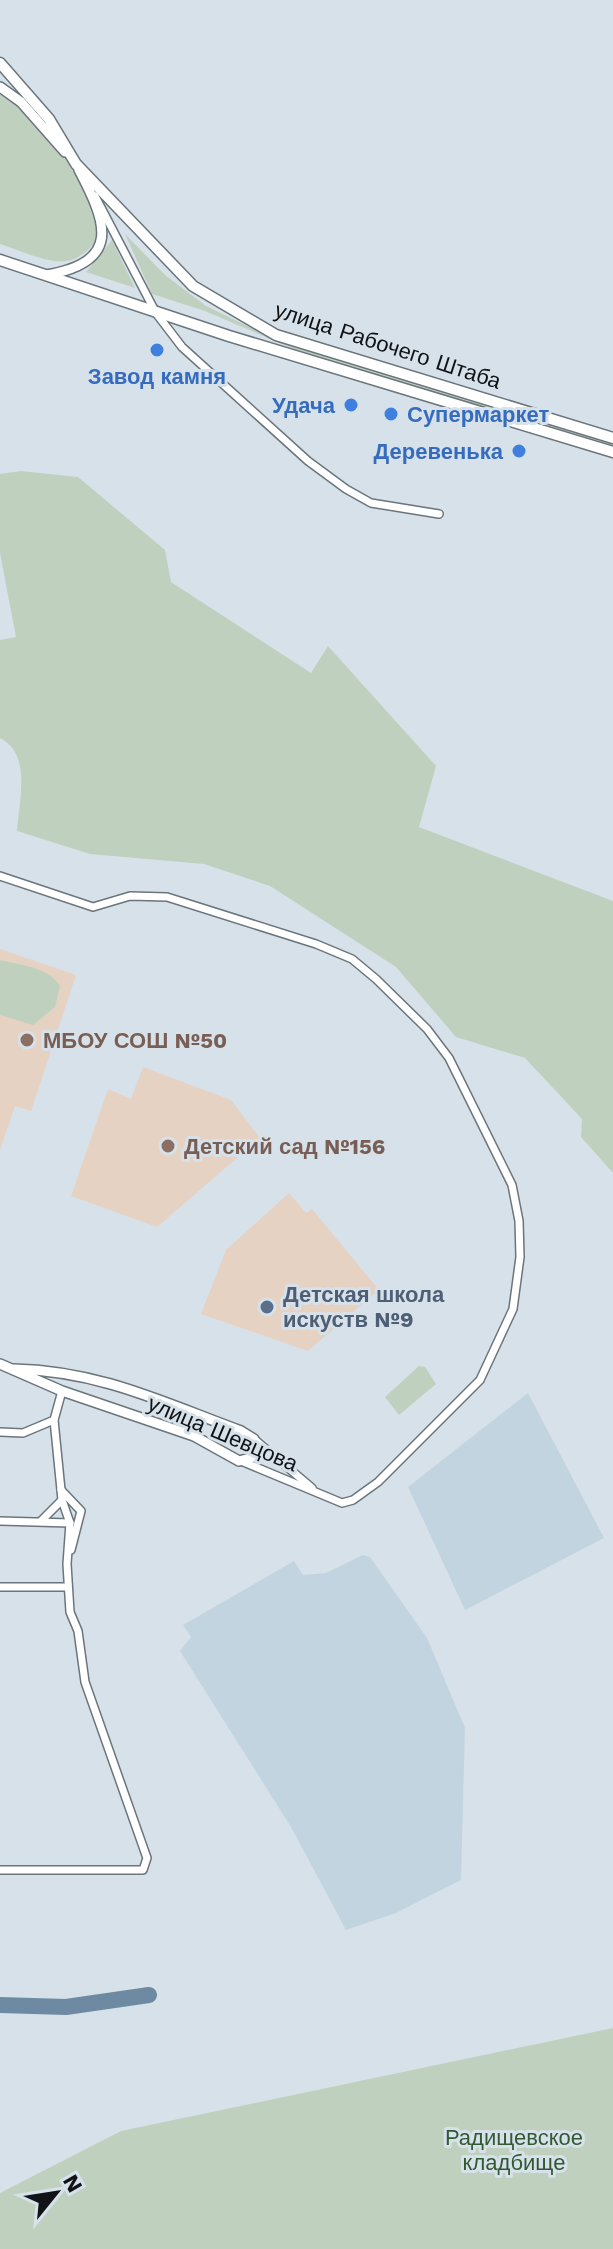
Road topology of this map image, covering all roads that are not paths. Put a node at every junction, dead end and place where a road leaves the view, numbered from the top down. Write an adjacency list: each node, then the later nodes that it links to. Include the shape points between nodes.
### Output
1 (0, 63): 3 (main road, via 49,119)
2 (0, 87): 3 (main road, улица Рабочего Штаба, via 21,102)
3 (76, 164): 5 (main road, via 103,219 104,232 81,265); 6 (street, via 116,229); 7 (main road, улица Рабочего Штаба, via 193,286 276,335)
4 (0, 260): 5 (main road, улица Рабочего Штаба)
5 (43, 275): 6 (main road, улица Рабочего Штаба)
6 (156, 313): 8 (main road, улица Рабочего Штаба); 9 (street, via 182,347 346,489 371,503)
7 (613, 438)
8 (613, 452)
9 (439, 514)
10 (0, 876): 19 (street, улица Шевцова, via 93,907 130,896 167,897 316,944 352,959 383,985 449,1058 512,1185 520,1257 513,1309 480,1380 378,1482 342,1503)
11 (0, 1364): 12 (main road, улица Шевцова)
12 (14, 1369): 13 (main road, улица Шевцова); 16 (main road, via 83,1375)
13 (62, 1391): 14 (street); 17 (main road, улица Шевцова, via 194,1436)
14 (54, 1420): 15 (street, via 23,1433); 18 (street)
15 (0, 1432)
16 (254, 1439): 17 (main road, via 257,1456); 19 (street)
17 (239, 1461): 19 (street, улица Шевцова)
18 (61, 1490): 20 (street); 24 (street, via 81,1511)
19 (316, 1493)
20 (62, 1500): 22 (street); 23 (street)
21 (0, 1521): 22 (street)
22 (40, 1522): 23 (street)
23 (70, 1523): 24 (street)
24 (67, 1564): 26 (street)
25 (0, 1587): 26 (street)
26 (67, 1587): 27 (street, via 85,1682 147,1858 143,1870)
27 (0, 1870)

